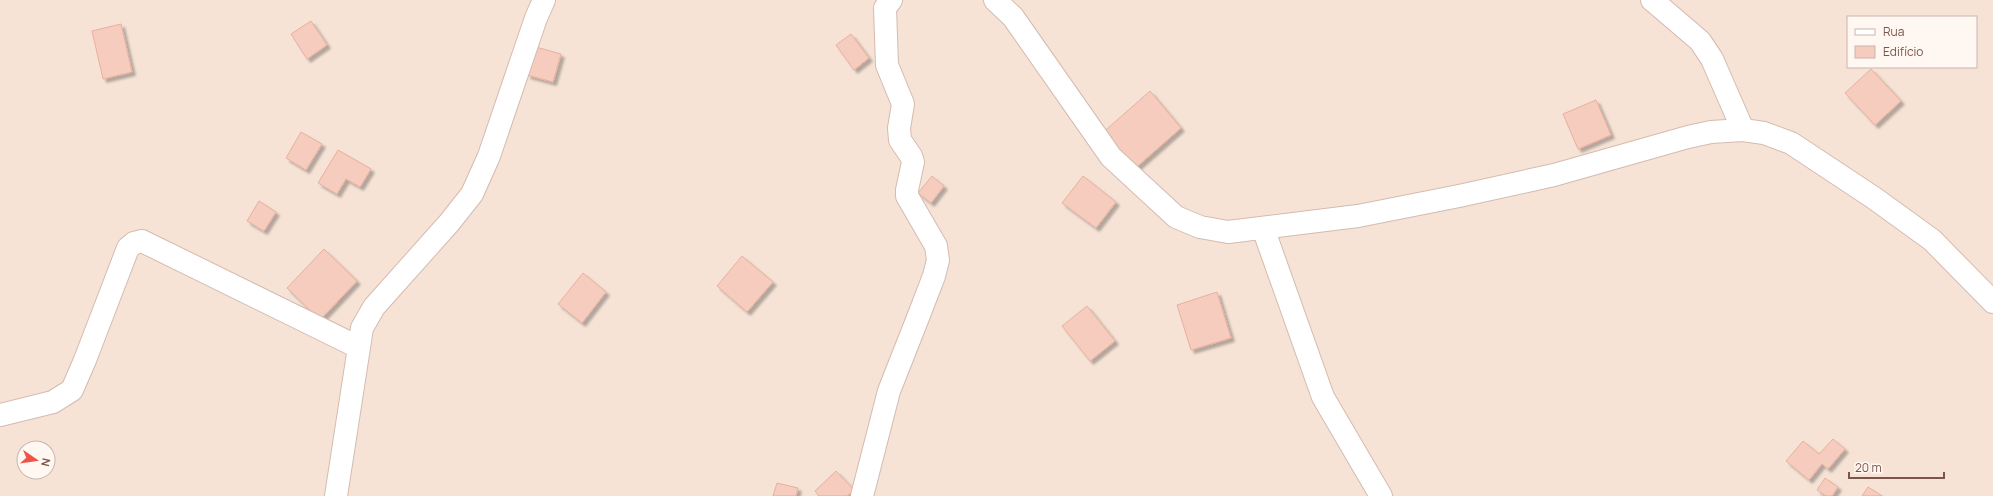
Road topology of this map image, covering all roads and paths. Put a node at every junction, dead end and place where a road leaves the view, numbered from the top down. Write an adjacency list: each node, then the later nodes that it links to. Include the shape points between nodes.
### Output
1 (544, 0): 8 (street, via 489,156 472,194 374,307 362,328)
2 (891, 0): 11 (street, via 884,13 887,65 903,104 900,140 913,162 907,196 936,246 938,260 889,392)
3 (995, 0): 6 (street, via 1013,17 1111,158 1176,217 1200,227 1228,232)
4 (1652, 0): 5 (street, via 1700,42 1712,59)
5 (1742, 130): 6 (street, via 1711,132 1688,137 1554,175 1460,196 1358,216); 7 (street, via 1764,133 1791,143 1874,198 1932,240)
6 (1263, 228): 12 (street, via 1323,397)
7 (1993, 302)
8 (358, 347): 9 (street, via 142,241 128,248 72,390 53,402); 10 (street)
9 (0, 415)
10 (336, 496)
11 (862, 496)
12 (1381, 496)

